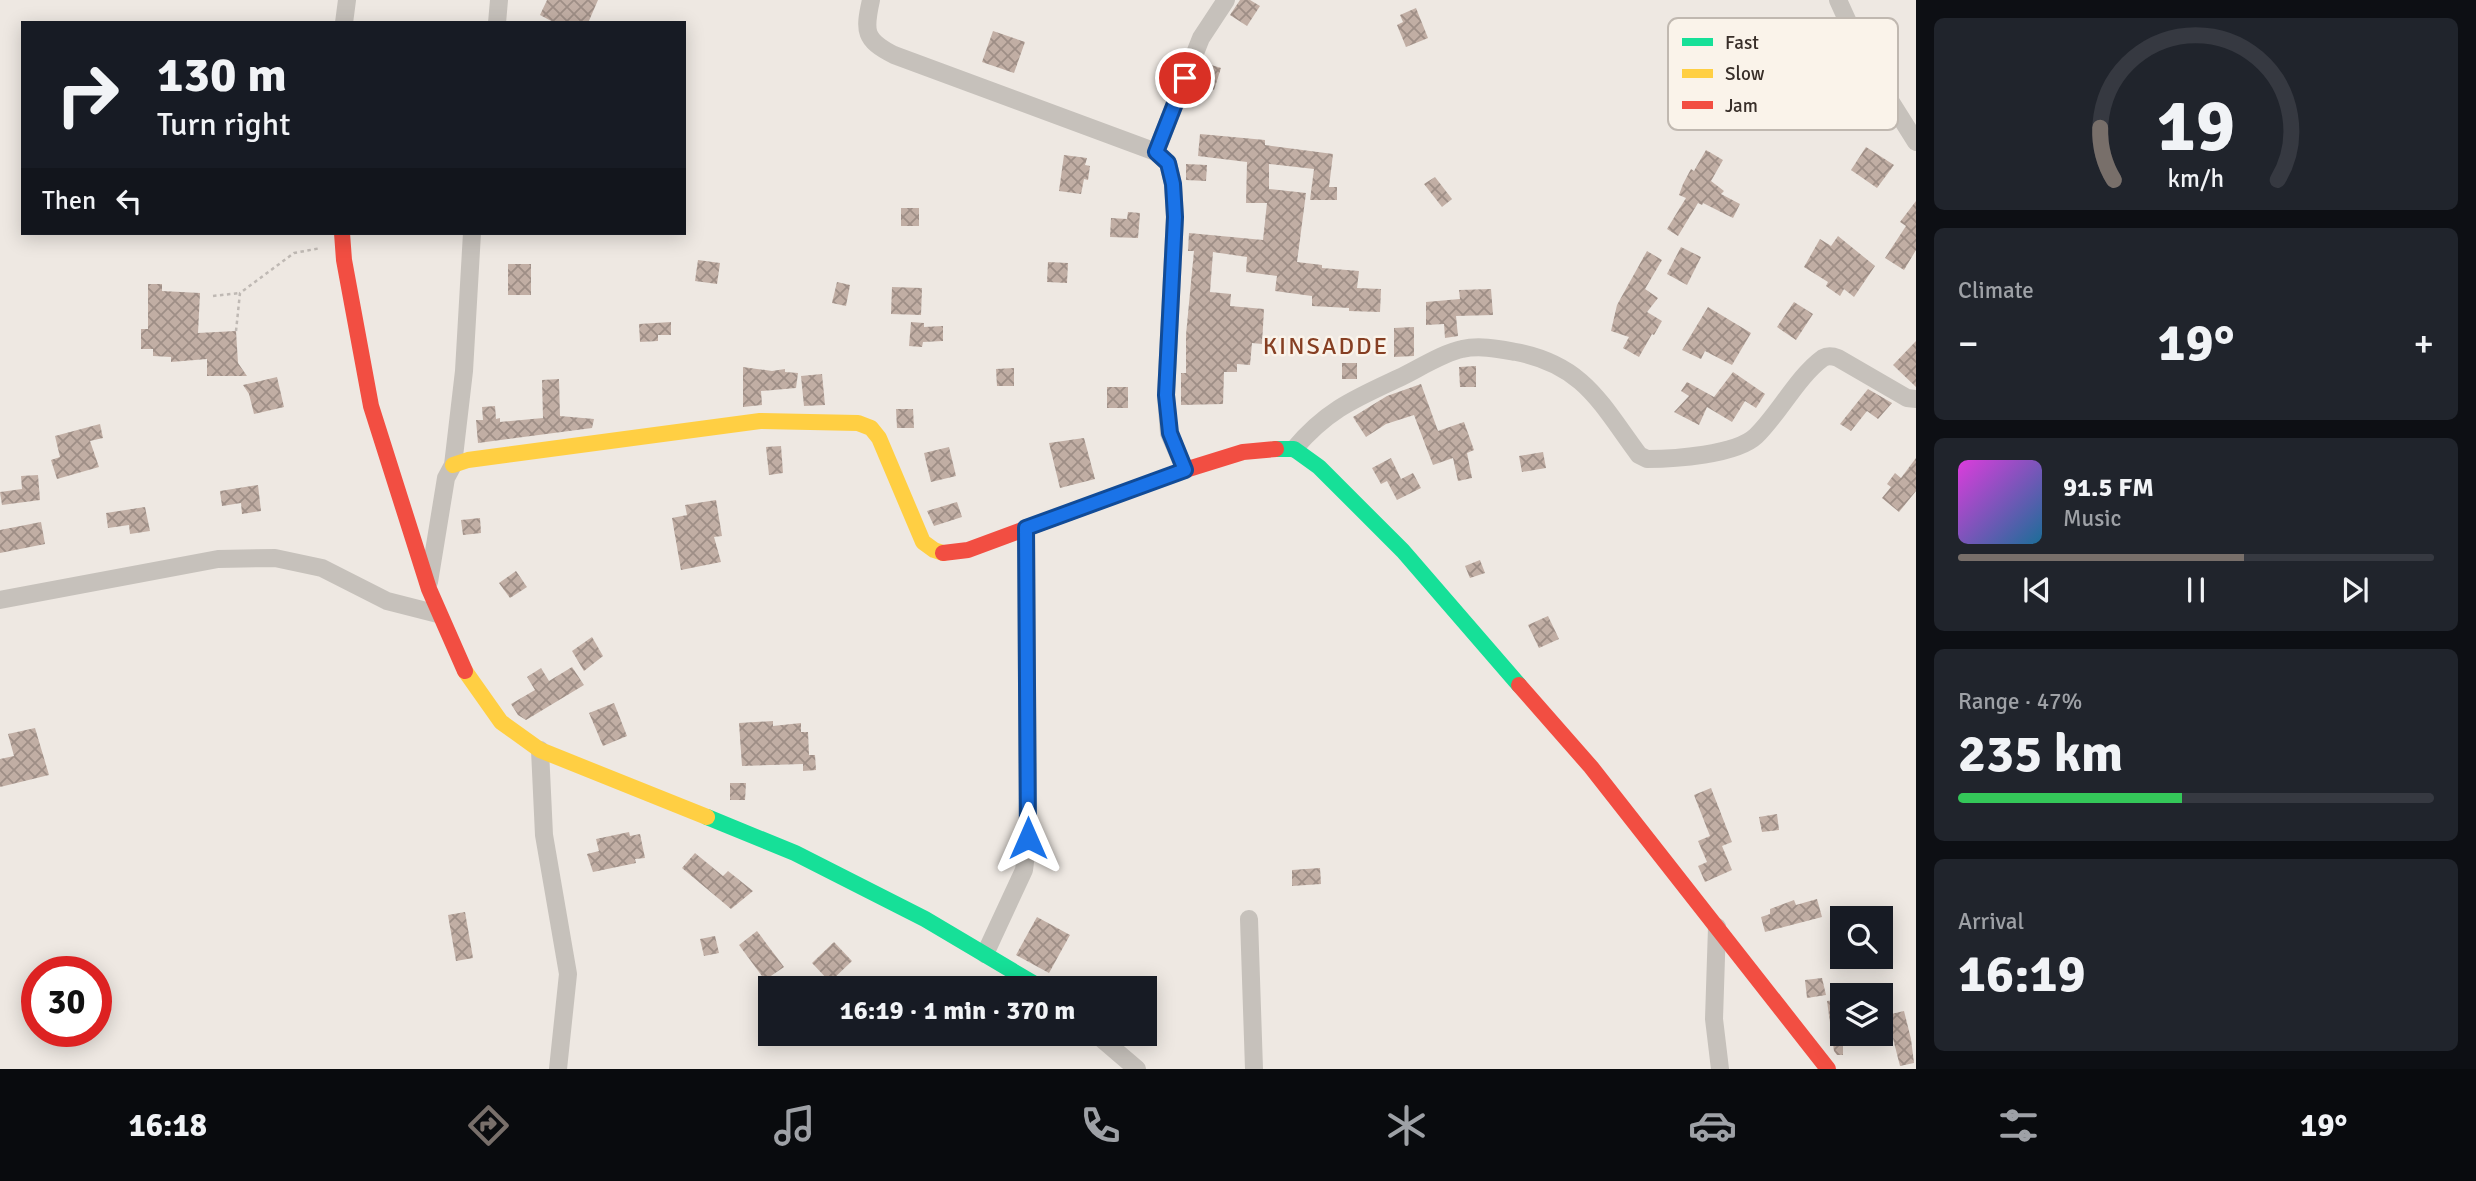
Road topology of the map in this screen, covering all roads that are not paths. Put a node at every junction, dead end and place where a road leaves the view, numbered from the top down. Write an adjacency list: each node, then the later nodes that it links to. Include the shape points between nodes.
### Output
1 (347, 0): 7 (street)
2 (499, 0): 8 (street)
3 (871, 0): 11 (street, via 867,33 875,46)
4 (1226, 0): 11 (street, via 1201,38)
5 (1838, 0): 6 (street)
6 (1846, 18)
7 (344, 21)
8 (497, 21)
9 (1898, 113): 10 (street)
10 (1916, 142)
11 (1156, 152): 17 (street, via 1168,163 1173,184 1166,395 1170,433)
12 (472, 235): 16 (street)
13 (342, 237): 19 (street, via 371,406)
14 (1916, 399): 15 (street, via 1830,355 1742,447 1647,459 1639,455 1588,387 1564,368 1533,355 1495,348 1461,349 1345,403 1311,428)
15 (1294, 449): 17 (street, via 1243,452); 24 (street, via 1319,467 1403,551 1591,767)
16 (453, 465): 18 (street, via 760,421 858,423 879,438 923,542 932,551 968,550); 19 (street, via 446,478)
17 (1185, 470): 18 (street)
18 (1026, 528): 25 (street, via 1028,838 1024,870)
19 (429, 589): 21 (street)
20 (0, 600): 21 (street, via 218,559 275,558 322,568 387,601)
21 (438, 614): 22 (street, via 467,676 500,722)
22 (540, 750): 25 (street, via 795,853); 28 (street, via 544,835 568,974)
23 (1249, 919): 30 (street)
24 (1717, 928): 31 (street, via 1714,1019); 32 (street)
25 (985, 954): 26 (street)
26 (1021, 976)
27 (1110, 1046): 29 (street)
28 (558, 1069)
29 (1137, 1069)
30 (1254, 1069)
31 (1720, 1069)
32 (1828, 1069)

